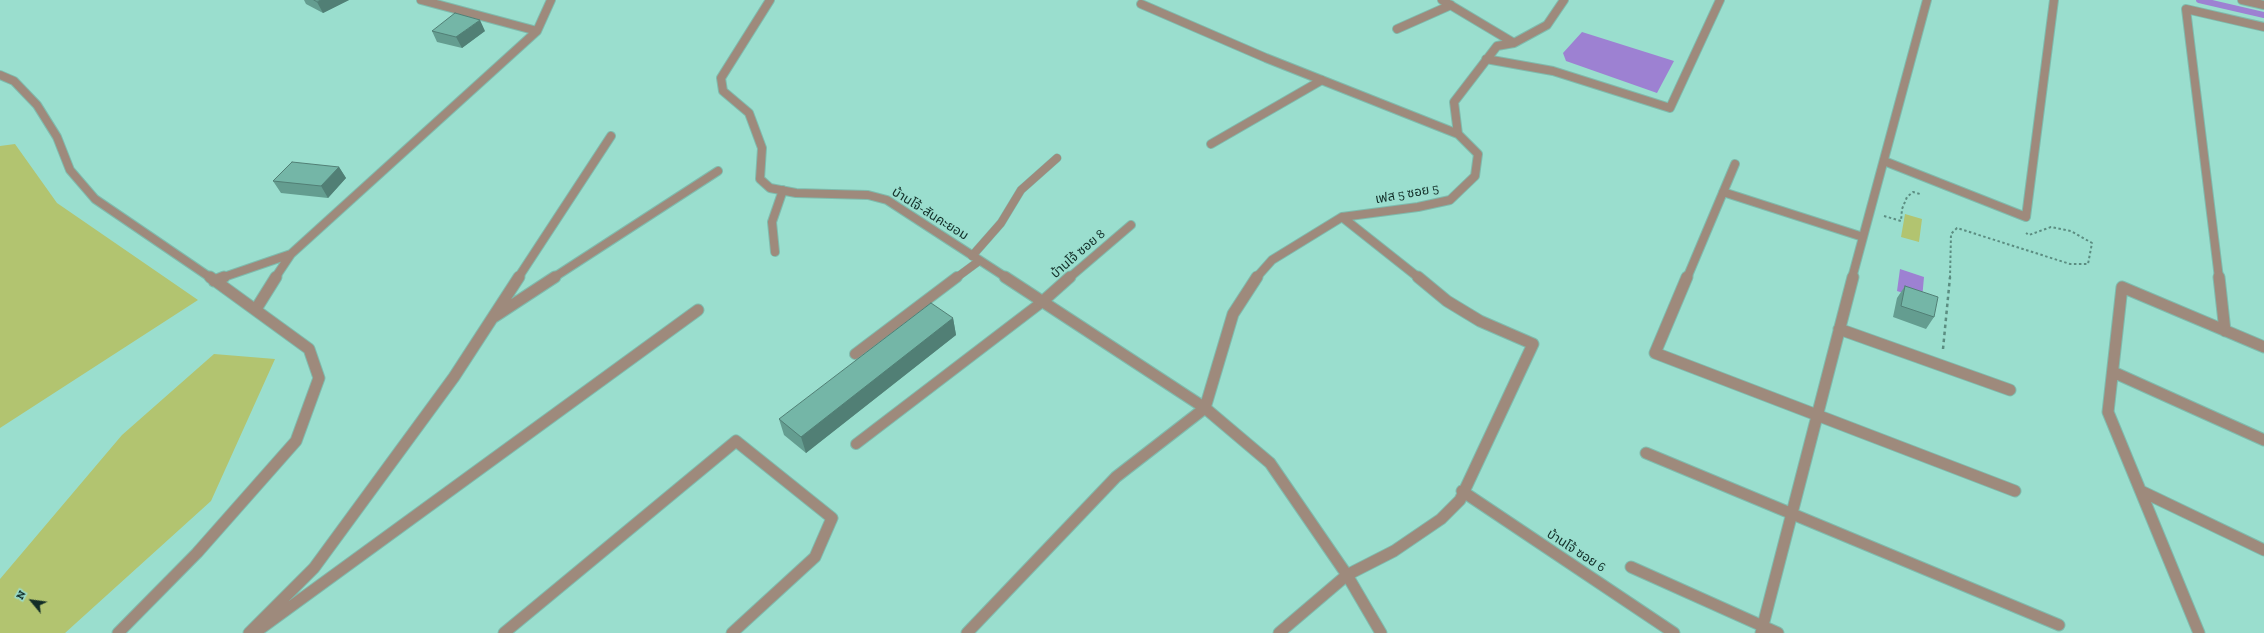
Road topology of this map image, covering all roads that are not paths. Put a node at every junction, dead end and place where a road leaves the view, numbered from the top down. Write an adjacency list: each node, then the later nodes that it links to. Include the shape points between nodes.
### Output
1 (420, 0): 15 (street)
2 (551, 0): 15 (street)
3 (770, 0): 27 (street, บ้านโจ้-สันคะยอม, via 721,78 723,91 749,113 762,148 760,179 770,188)
4 (1442, 0): 11 (street)
5 (1564, 0): 16 (street, via 1547,25)
6 (1720, 0): 17 (street, via 1670,108 1553,71)
7 (1927, 0): 24 (street)
8 (2054, 0): 24 (street, via 2026,217)
9 (2242, 0): 12 (street)
10 (1141, 4): 19 (street)
11 (1452, 5): 14 (street); 16 (street)
12 (2264, 5)
13 (2264, 27): 41 (street, via 2186,9)
14 (1398, 29)
15 (537, 31): 33 (street)
16 (1514, 43): 17 (street, via 1497,46)
17 (1486, 59): 20 (street, via 1454,102)
18 (0, 75): 35 (street, via 14,81 37,105 57,137 70,170 95,199)
19 (1322, 80): 20 (street); 22 (street)
20 (1458, 134): 29 (street, เฟส 5 ซอย 5, via 1478,154 1475,176 1450,200)
21 (611, 136): 39 (street)
22 (1211, 144)
23 (1057, 158): 34 (lane, via 1021,190)
24 (1884, 161): 31 (street)
25 (1735, 164): 28 (street)
26 (718, 171): 39 (street)
27 (783, 190): 32 (street, via 772,222); 34 (street, บ้านโจ้-สันคะยอม, via 796,193 868,195 887,200)
28 (1723, 192): 31 (street); 47 (street, via 1655,353)
29 (1342, 217): 46 (street, เฟส 5 ซอย 5, via 1272,260 1250,286 1233,314); 52 (street, via 1447,301 1480,321 1533,344)
30 (1131, 225): 36 (street, บ้านโจ้ ซอย 8)
31 (1863, 237): 40 (street)
32 (776, 252)
33 (291, 254): 35 (street); 37 (street)
34 (976, 258): 36 (street, บ้านโจ้-สันคะยอม); 43 (lane)
35 (214, 281): 37 (street)
36 (1042, 302): 46 (street, บ้านโจ้-สันคะยอม); 49 (lane)
37 (256, 309): 60 (street, via 309,349 319,378 296,441 197,553)
38 (698, 310): 62 (street)
39 (491, 318): 61 (street, via 454,377 314,568)
40 (1839, 330): 45 (street); 47 (street)
41 (2225, 331): 42 (street); 44 (street, via 2122,287)
42 (2264, 347)
43 (855, 354)
44 (2113, 372): 48 (street); 53 (street, via 2108,412)
45 (2010, 390)
46 (1205, 408): 57 (street, บ้านโจ้-สันคะยอม, via 1270,463); 65 (street, via 1116,477)
47 (1817, 415): 51 (street); 54 (street)
48 (2264, 440)
49 (856, 444)
50 (1646, 453): 54 (street)
51 (2015, 490)
52 (1462, 491): 57 (street, via 1460,500 1441,519 1394,551); 68 (street, บ้านโจ้ ซอย 6)
53 (2141, 491): 55 (street); 70 (street)
54 (1792, 514): 58 (street); 59 (street)
55 (2264, 550)
56 (1631, 567): 59 (street)
57 (1347, 575): 66 (street); 67 (street, บ้านโจ้-สันคะยอม)
58 (2058, 625)
59 (1762, 630): 69 (street)
60 (118, 633)
61 (249, 633)
62 (255, 633)
63 (504, 633): 64 (street, via 736,441 832,518 815,556)
64 (732, 633)
65 (967, 633)
66 (1279, 633)
67 (1381, 633)
68 (1674, 633)
69 (1778, 633)
70 (2199, 633)

